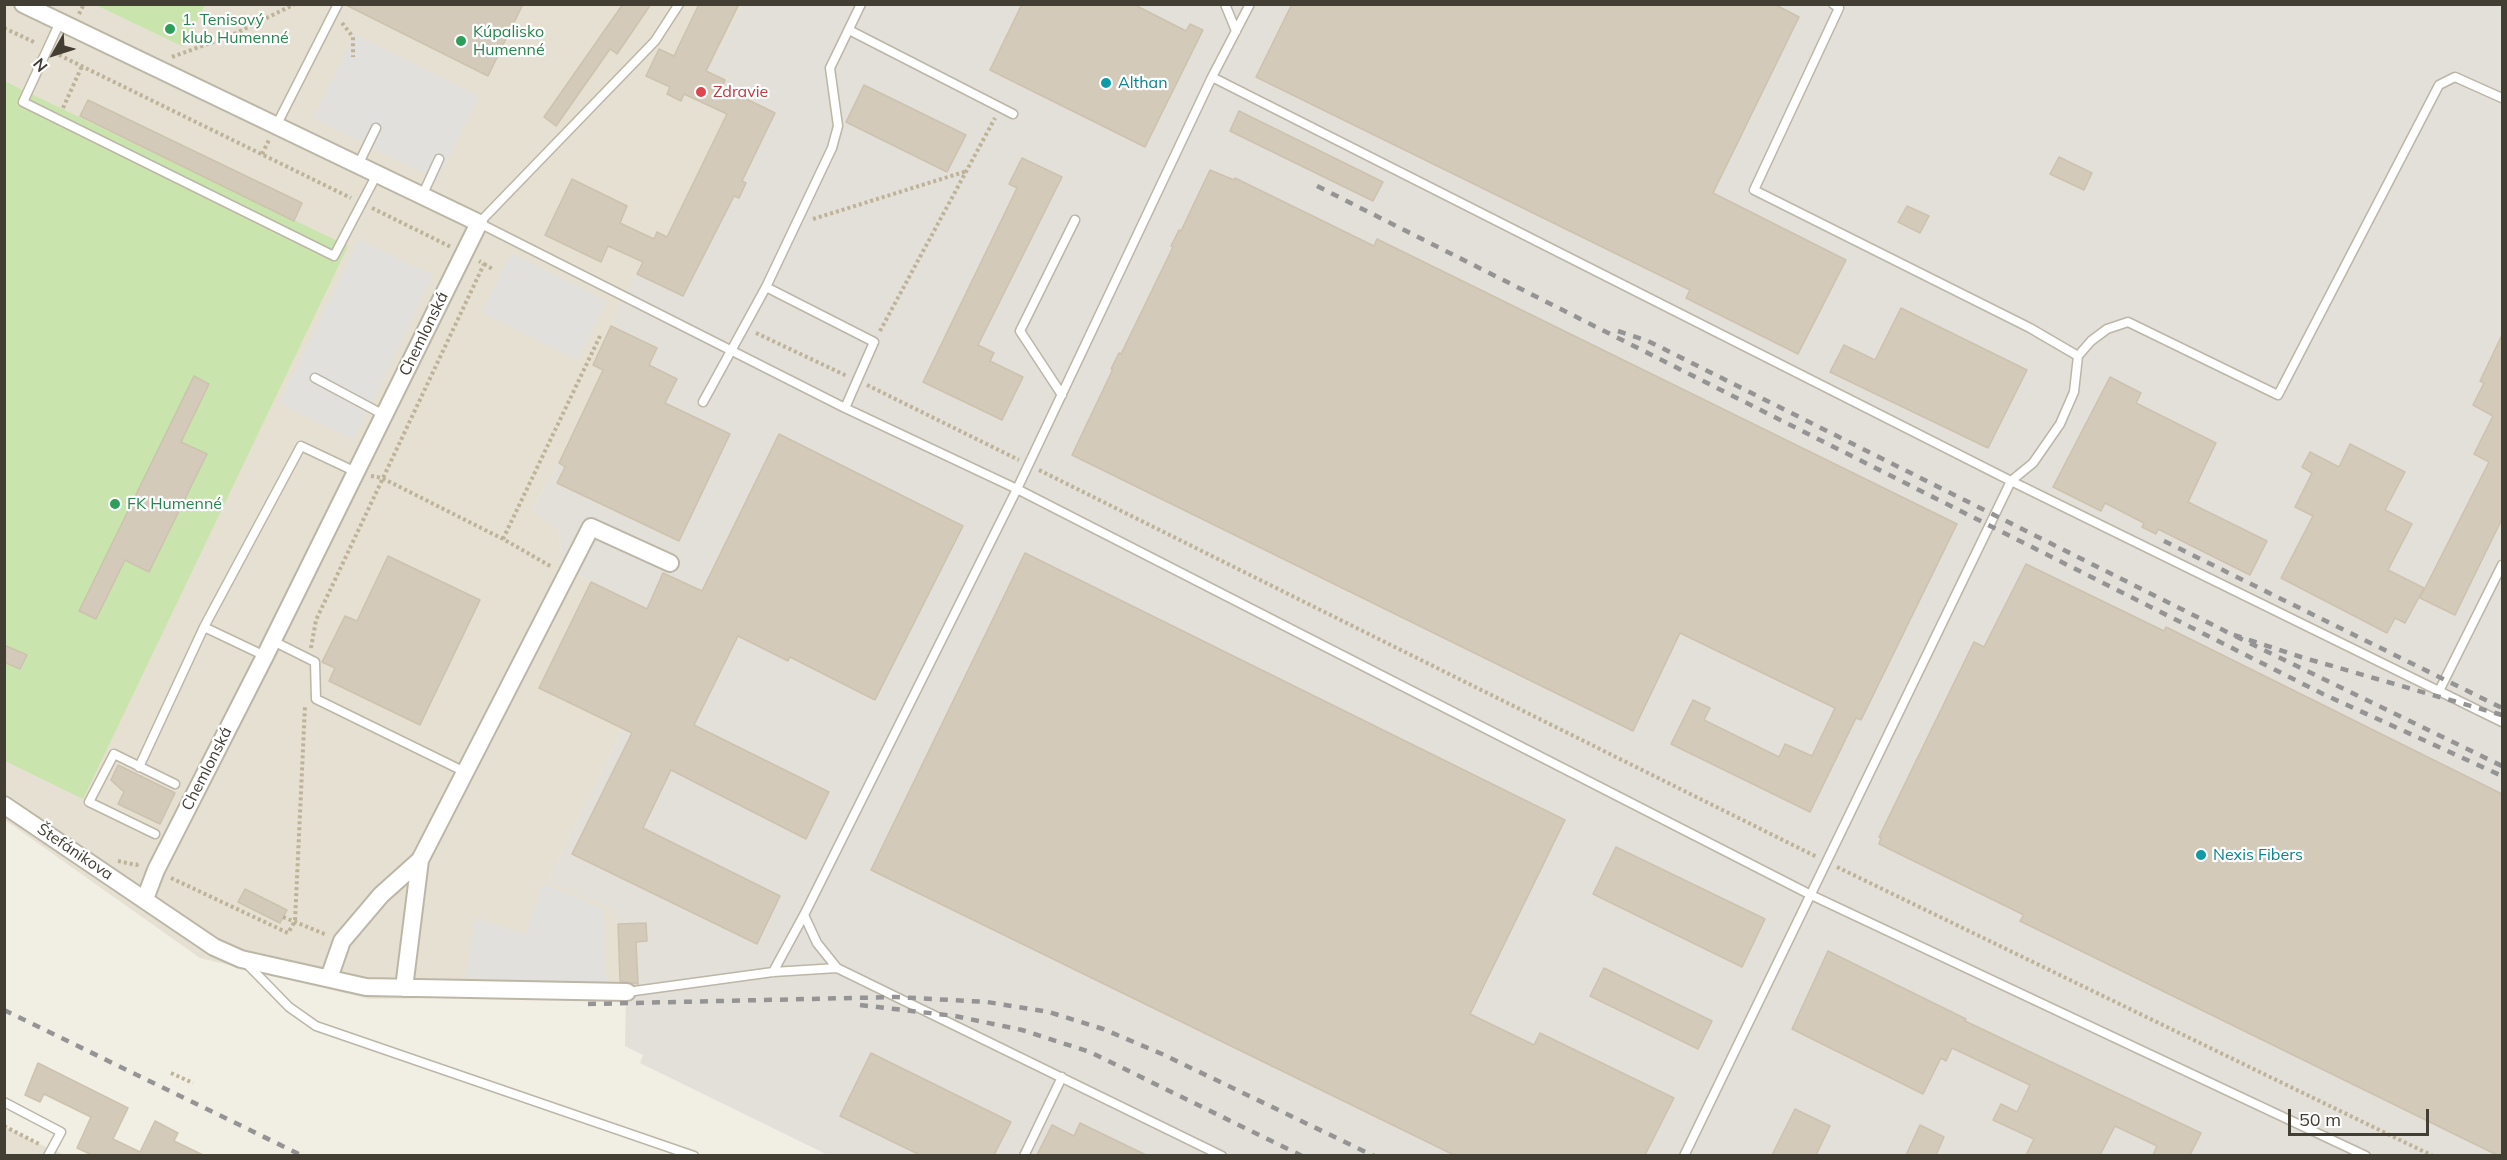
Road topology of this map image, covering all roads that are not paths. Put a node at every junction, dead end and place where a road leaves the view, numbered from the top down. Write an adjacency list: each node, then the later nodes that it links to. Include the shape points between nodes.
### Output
1 (23, 4): 8 (street)
2 (679, 4): 21 (lane, via 655,41)
3 (861, 4): 9 (lane)
4 (1225, 4): 10 (lane)
5 (1250, 4): 10 (lane)
6 (1833, 4): 24 (lane, via 1839,8 1754,190 2030,328)
7 (336, 8): 14 (lane)
8 (60, 22): 14 (street); 18 (lane, via 23,102 334,256)
9 (849, 30): 13 (lane); 22 (lane, via 830,68 838,126 835,137)
10 (1236, 31): 11 (lane)
11 (1212, 77): 26 (lane); 31 (lane)
12 (2502, 98): 24 (lane, via 2454,77 2439,85 2278,395 2128,322 2107,329)
13 (1013, 114)
14 (276, 126): 17 (street)
15 (376, 128): 17 (lane)
16 (439, 159): 19 (lane)
17 (358, 165): 18 (street)
18 (377, 174): 19 (street)
19 (422, 196): 21 (street)
20 (1075, 220): 26 (lane, via 1020,331)
21 (479, 223): 23 (lane); 29 (street, Chemlonská)
22 (766, 287): 23 (lane); 28 (lane, via 874,342)
23 (732, 349): 27 (lane); 28 (lane)
24 (2078, 356): 31 (lane, via 2074,392 2060,424 2033,463)
25 (315, 378): 29 (lane)
26 (1062, 395): 32 (lane)
27 (703, 402)
28 (845, 408): 32 (lane)
29 (384, 415): 30 (street, Chemlonská)
30 (356, 472): 35 (lane, via 301,446); 36 (street, Chemlonská)
31 (2012, 481): 37 (lane); 45 (lane)
32 (1017, 489): 45 (lane); 47 (lane)
33 (670, 563): 40 (street, via 591,528)
34 (2502, 565): 37 (lane)
35 (204, 627): 36 (lane); 39 (lane)
36 (269, 648): 40 (lane, via 315,662 316,699); 46 (street, Chemlonská)
37 (2439, 692): 38 (lane)
38 (2502, 722)
39 (140, 767): 41 (lane); 43 (lane, via 114,754 89,802)
40 (465, 772): 44 (street)
41 (175, 784)
42 (4, 806): 46 (street, Štefánikova)
43 (155, 834)
44 (420, 860): 51 (street, via 381,895 342,941); 52 (street)
45 (1811, 895): 60 (lane); 61 (lane)
46 (145, 899): 48 (street, Štefánikova, via 214,947)
47 (804, 915): 49 (lane, via 817,944); 50 (lane)
48 (241, 959): 51 (street, Štefánikova); 57 (lane, via 289,1007 316,1026)
49 (837, 968): 50 (lane); 54 (lane)
50 (773, 972): 53 (lane)
51 (329, 978): 52 (street, Štefánikova, via 366,987)
52 (404, 988): 53 (street, Štefánikova)
53 (627, 992)
54 (1062, 1077): 58 (lane); 59 (lane)
55 (4, 1102): 56 (lane, via 60,1131)
56 (49, 1153)
57 (694, 1155)
58 (1024, 1155)
59 (1222, 1155)
60 (1684, 1155)
61 (2366, 1155)

